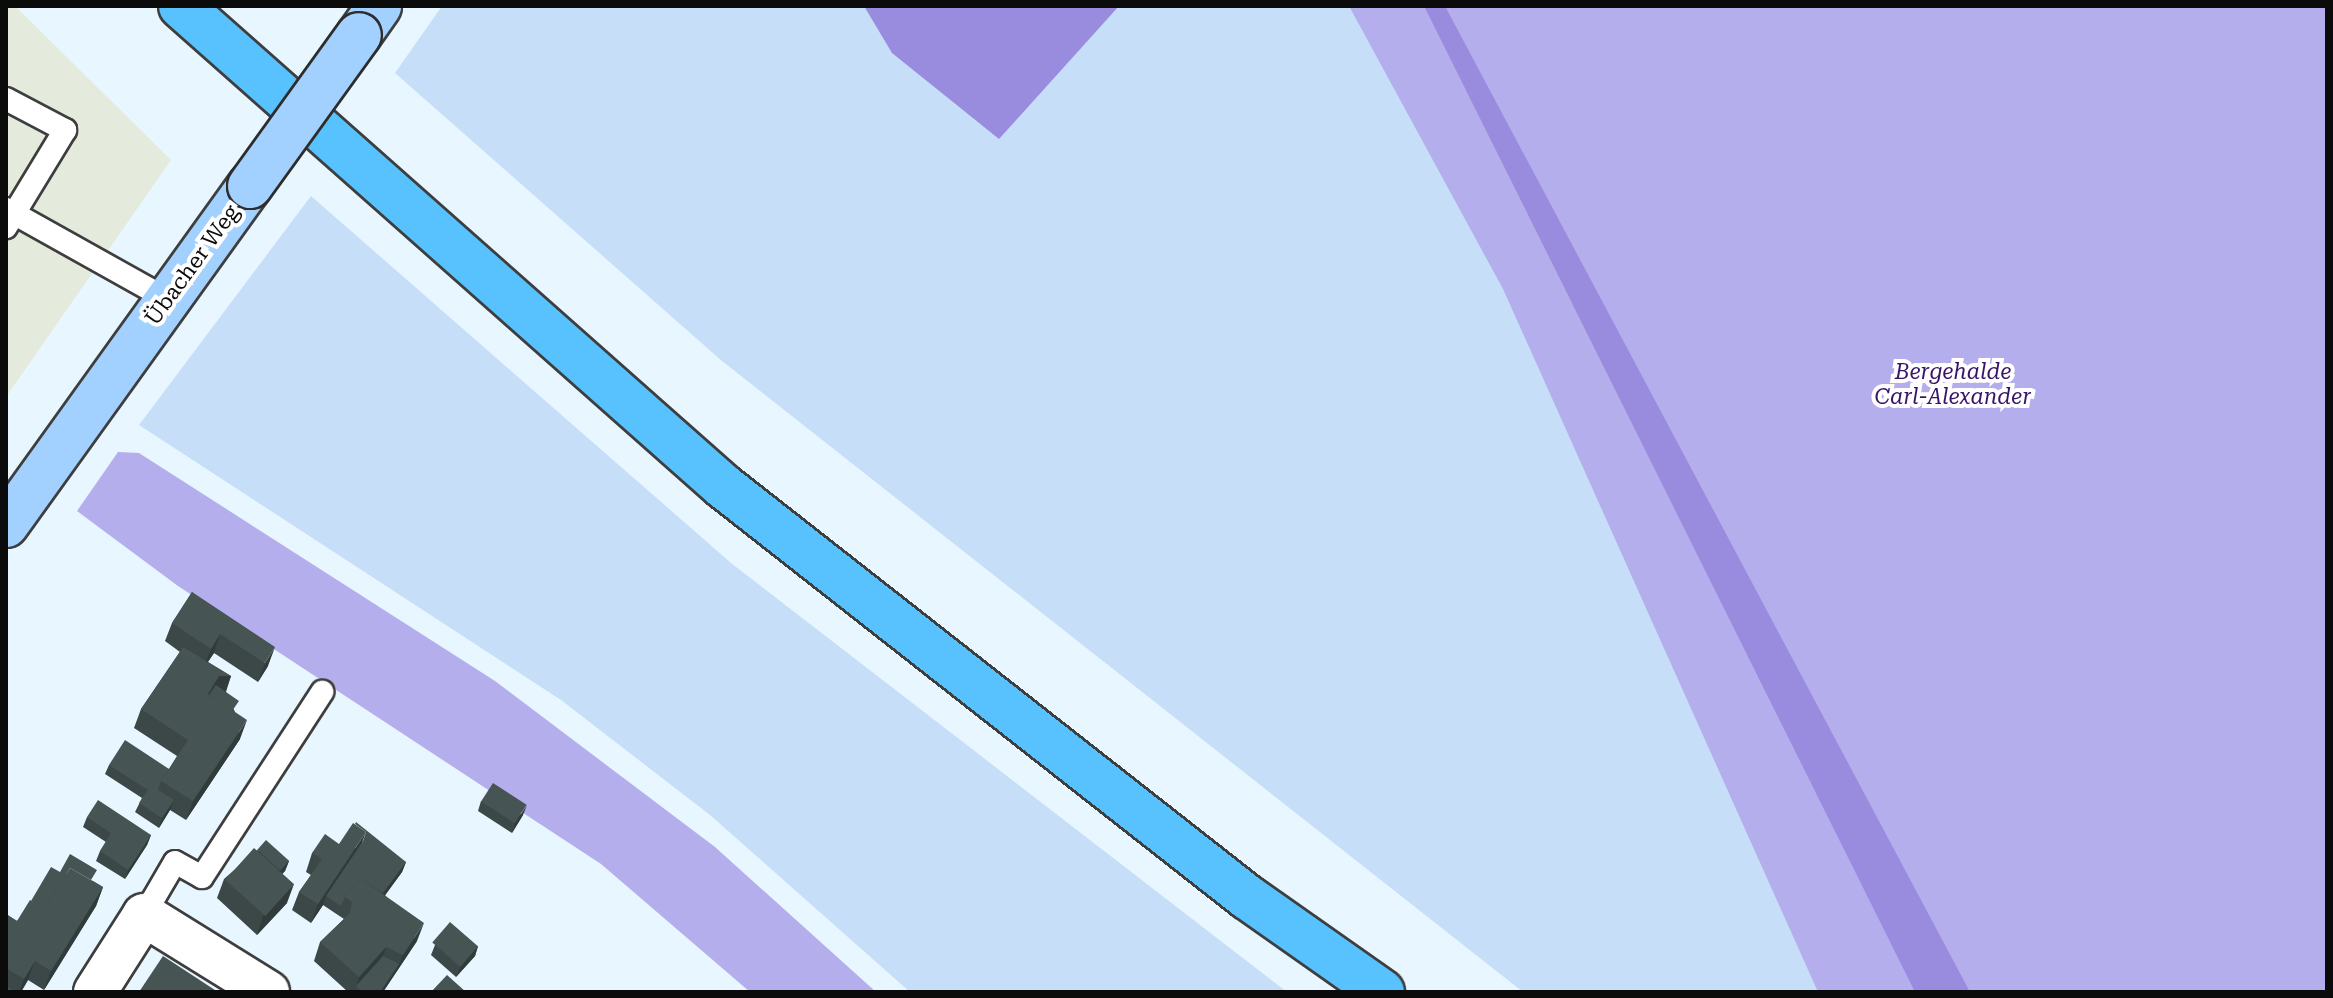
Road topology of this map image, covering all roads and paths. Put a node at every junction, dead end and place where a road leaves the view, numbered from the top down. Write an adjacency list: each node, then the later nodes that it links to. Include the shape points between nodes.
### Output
1 (181, 6): 11 (main road, via 723,486 1247,897)
2 (369, 21): 5 (street, Übacher Weg, bridge)
3 (6, 99): 4 (lane, via 65,130)
4 (9, 216): 5 (lane)
5 (167, 299): 6 (street, Übacher Weg)
6 (6, 525)
7 (322, 692): 8 (lane, via 202,877 175,862)
8 (144, 915): 9 (street); 10 (street)
9 (95, 992)
10 (268, 992)
11 (1382, 992)

